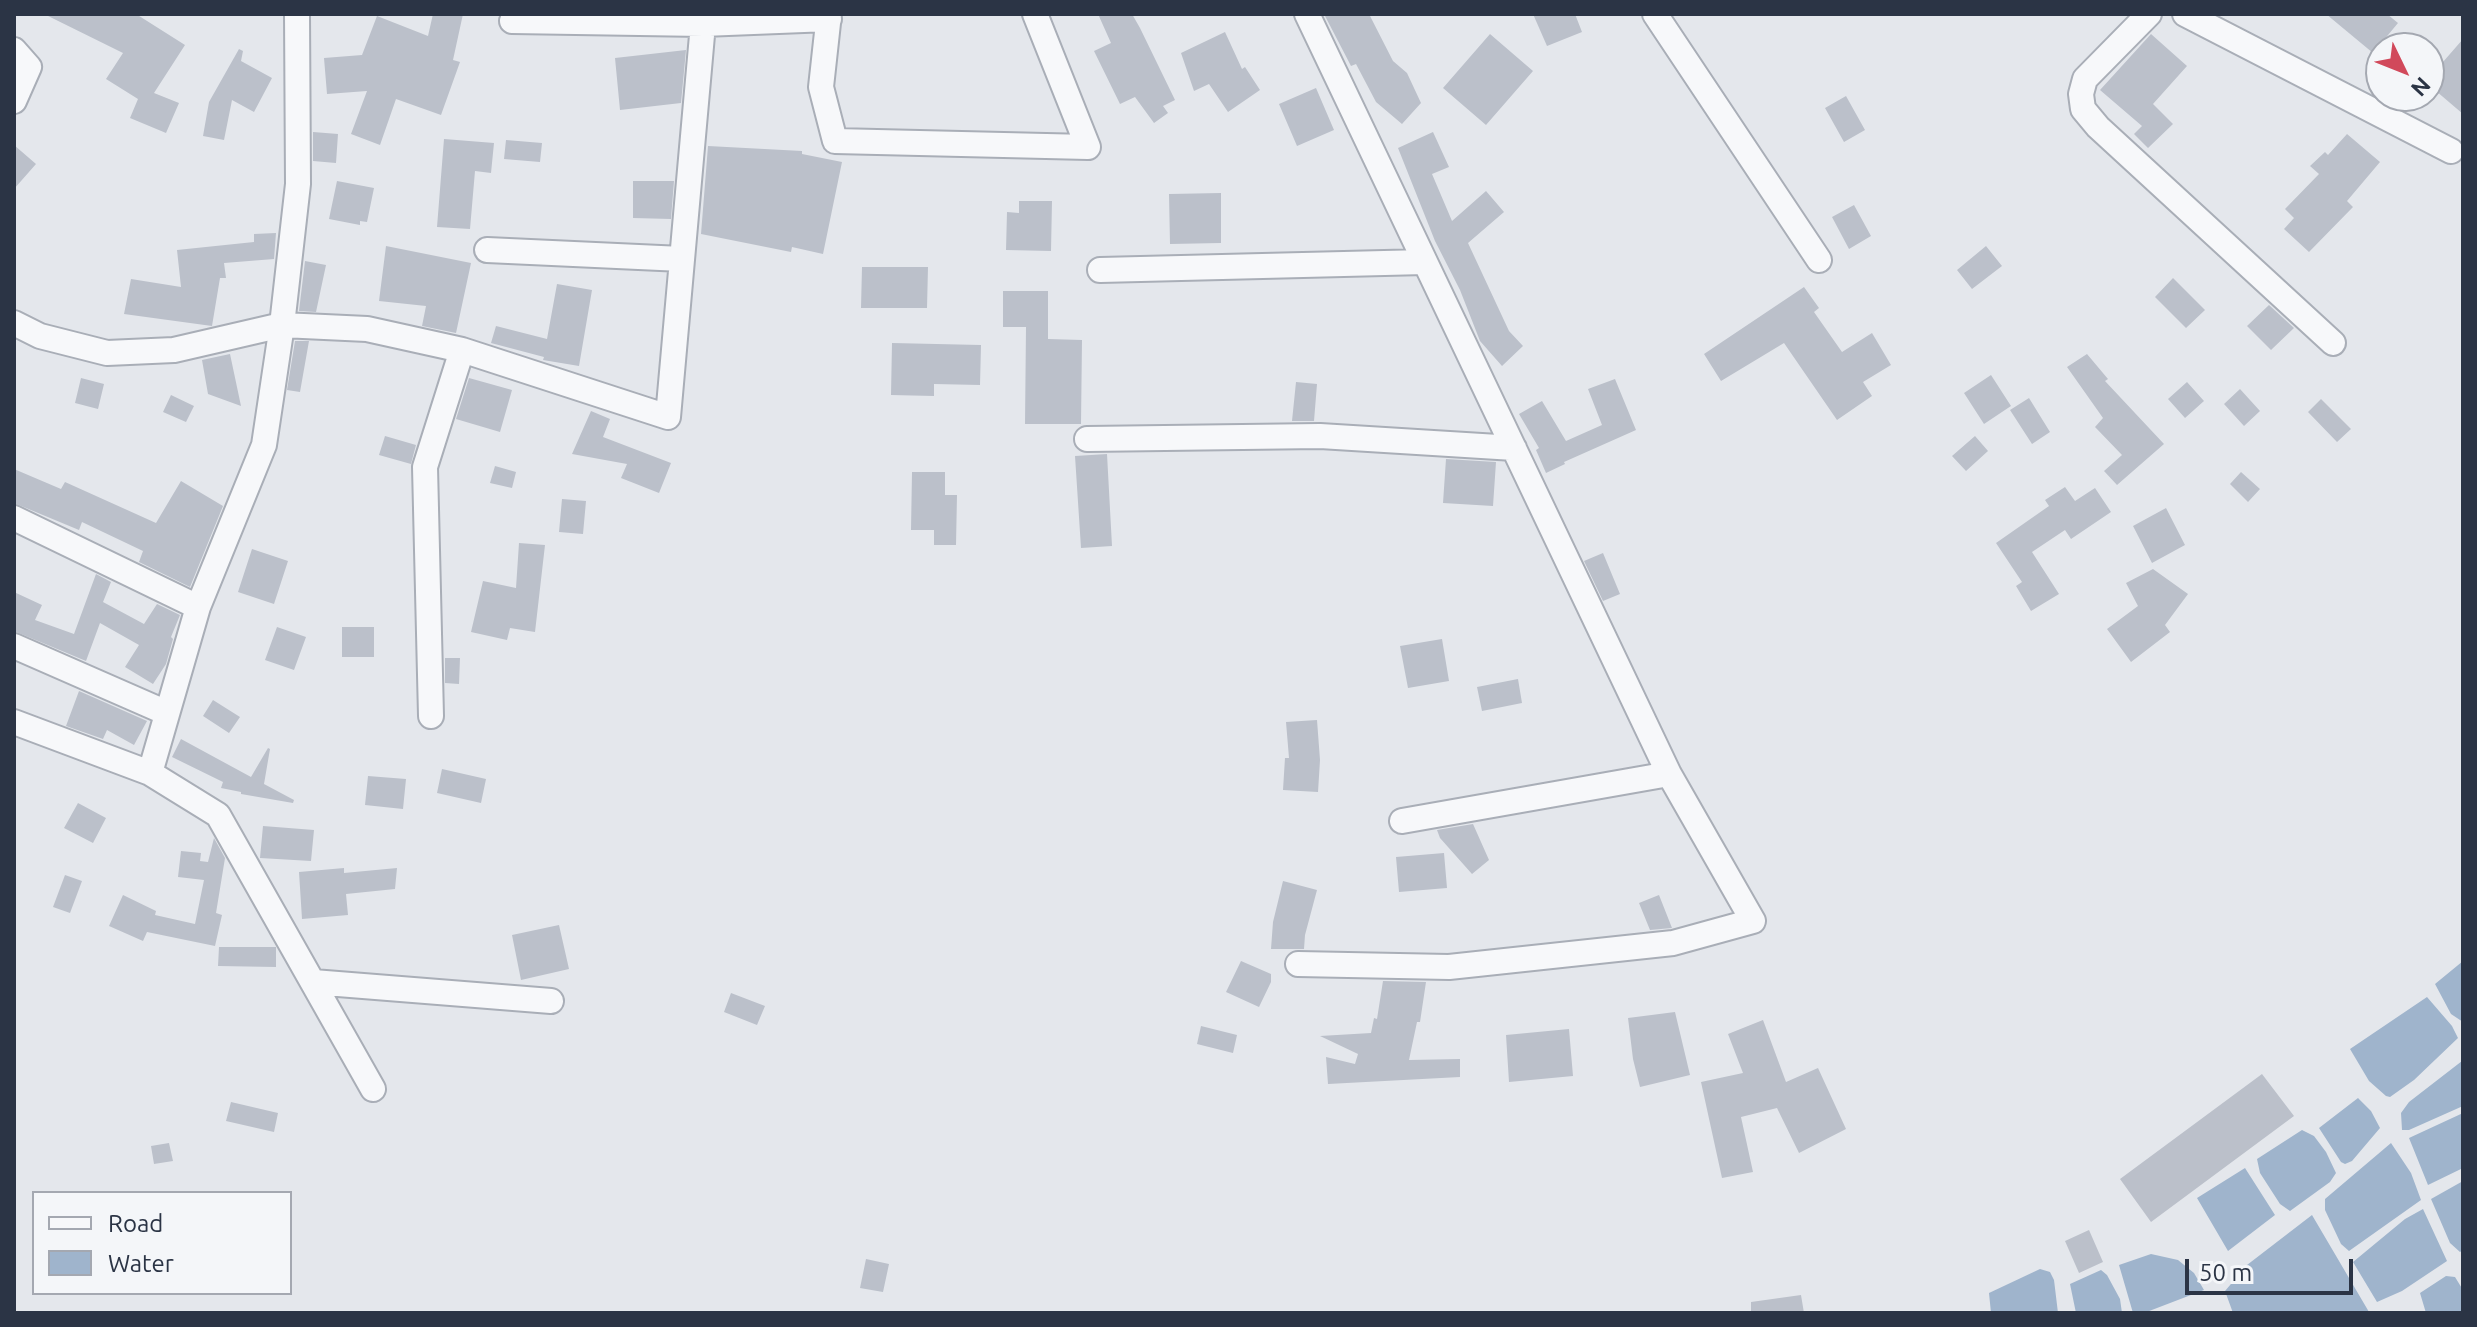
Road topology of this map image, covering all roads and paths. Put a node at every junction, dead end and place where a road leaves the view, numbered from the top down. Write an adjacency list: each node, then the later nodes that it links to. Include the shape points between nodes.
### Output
1 (297, 14): 19 (street, via 298,184)
2 (1035, 14): 7 (street, via 1088,147 835,141 821,87)
3 (1307, 14): 16 (street)
4 (1655, 14): 15 (street)
5 (2149, 14): 20 (street, via 2085,79 2083,109)
6 (2185, 14): 12 (street)
7 (829, 16): 9 (street)
8 (512, 21): 9 (street)
9 (703, 24): 14 (street)
10 (14, 50): 11 (street, via 29,67)
11 (14, 101)
12 (2451, 151)
13 (487, 250): 14 (street)
14 (682, 259): 21 (street, via 668,417)
15 (1819, 260)
16 (1425, 262): 17 (street); 23 (street)
17 (1100, 270)
18 (14, 323): 19 (street, via 40,336 107,353 174,350)
19 (282, 325): 21 (street, via 367,329); 25 (street, via 264,445)
20 (2333, 343)
21 (462, 350): 28 (street, via 425,467)
22 (1087, 439): 23 (street, via 1320,436)
23 (1514, 448): 31 (street)
24 (14, 518): 25 (street)
25 (198, 607): 27 (street)
26 (14, 646): 27 (street)
27 (167, 713): 30 (street)
28 (431, 716)
29 (14, 722): 30 (street)
30 (150, 773): 34 (street, via 218,815)
31 (1669, 774): 32 (street); 33 (street, via 1753,921 1673,943 1449,967)
32 (1402, 821)
33 (1298, 964)
34 (313, 982): 35 (street); 36 (street)
35 (551, 1001)
36 (373, 1089)

